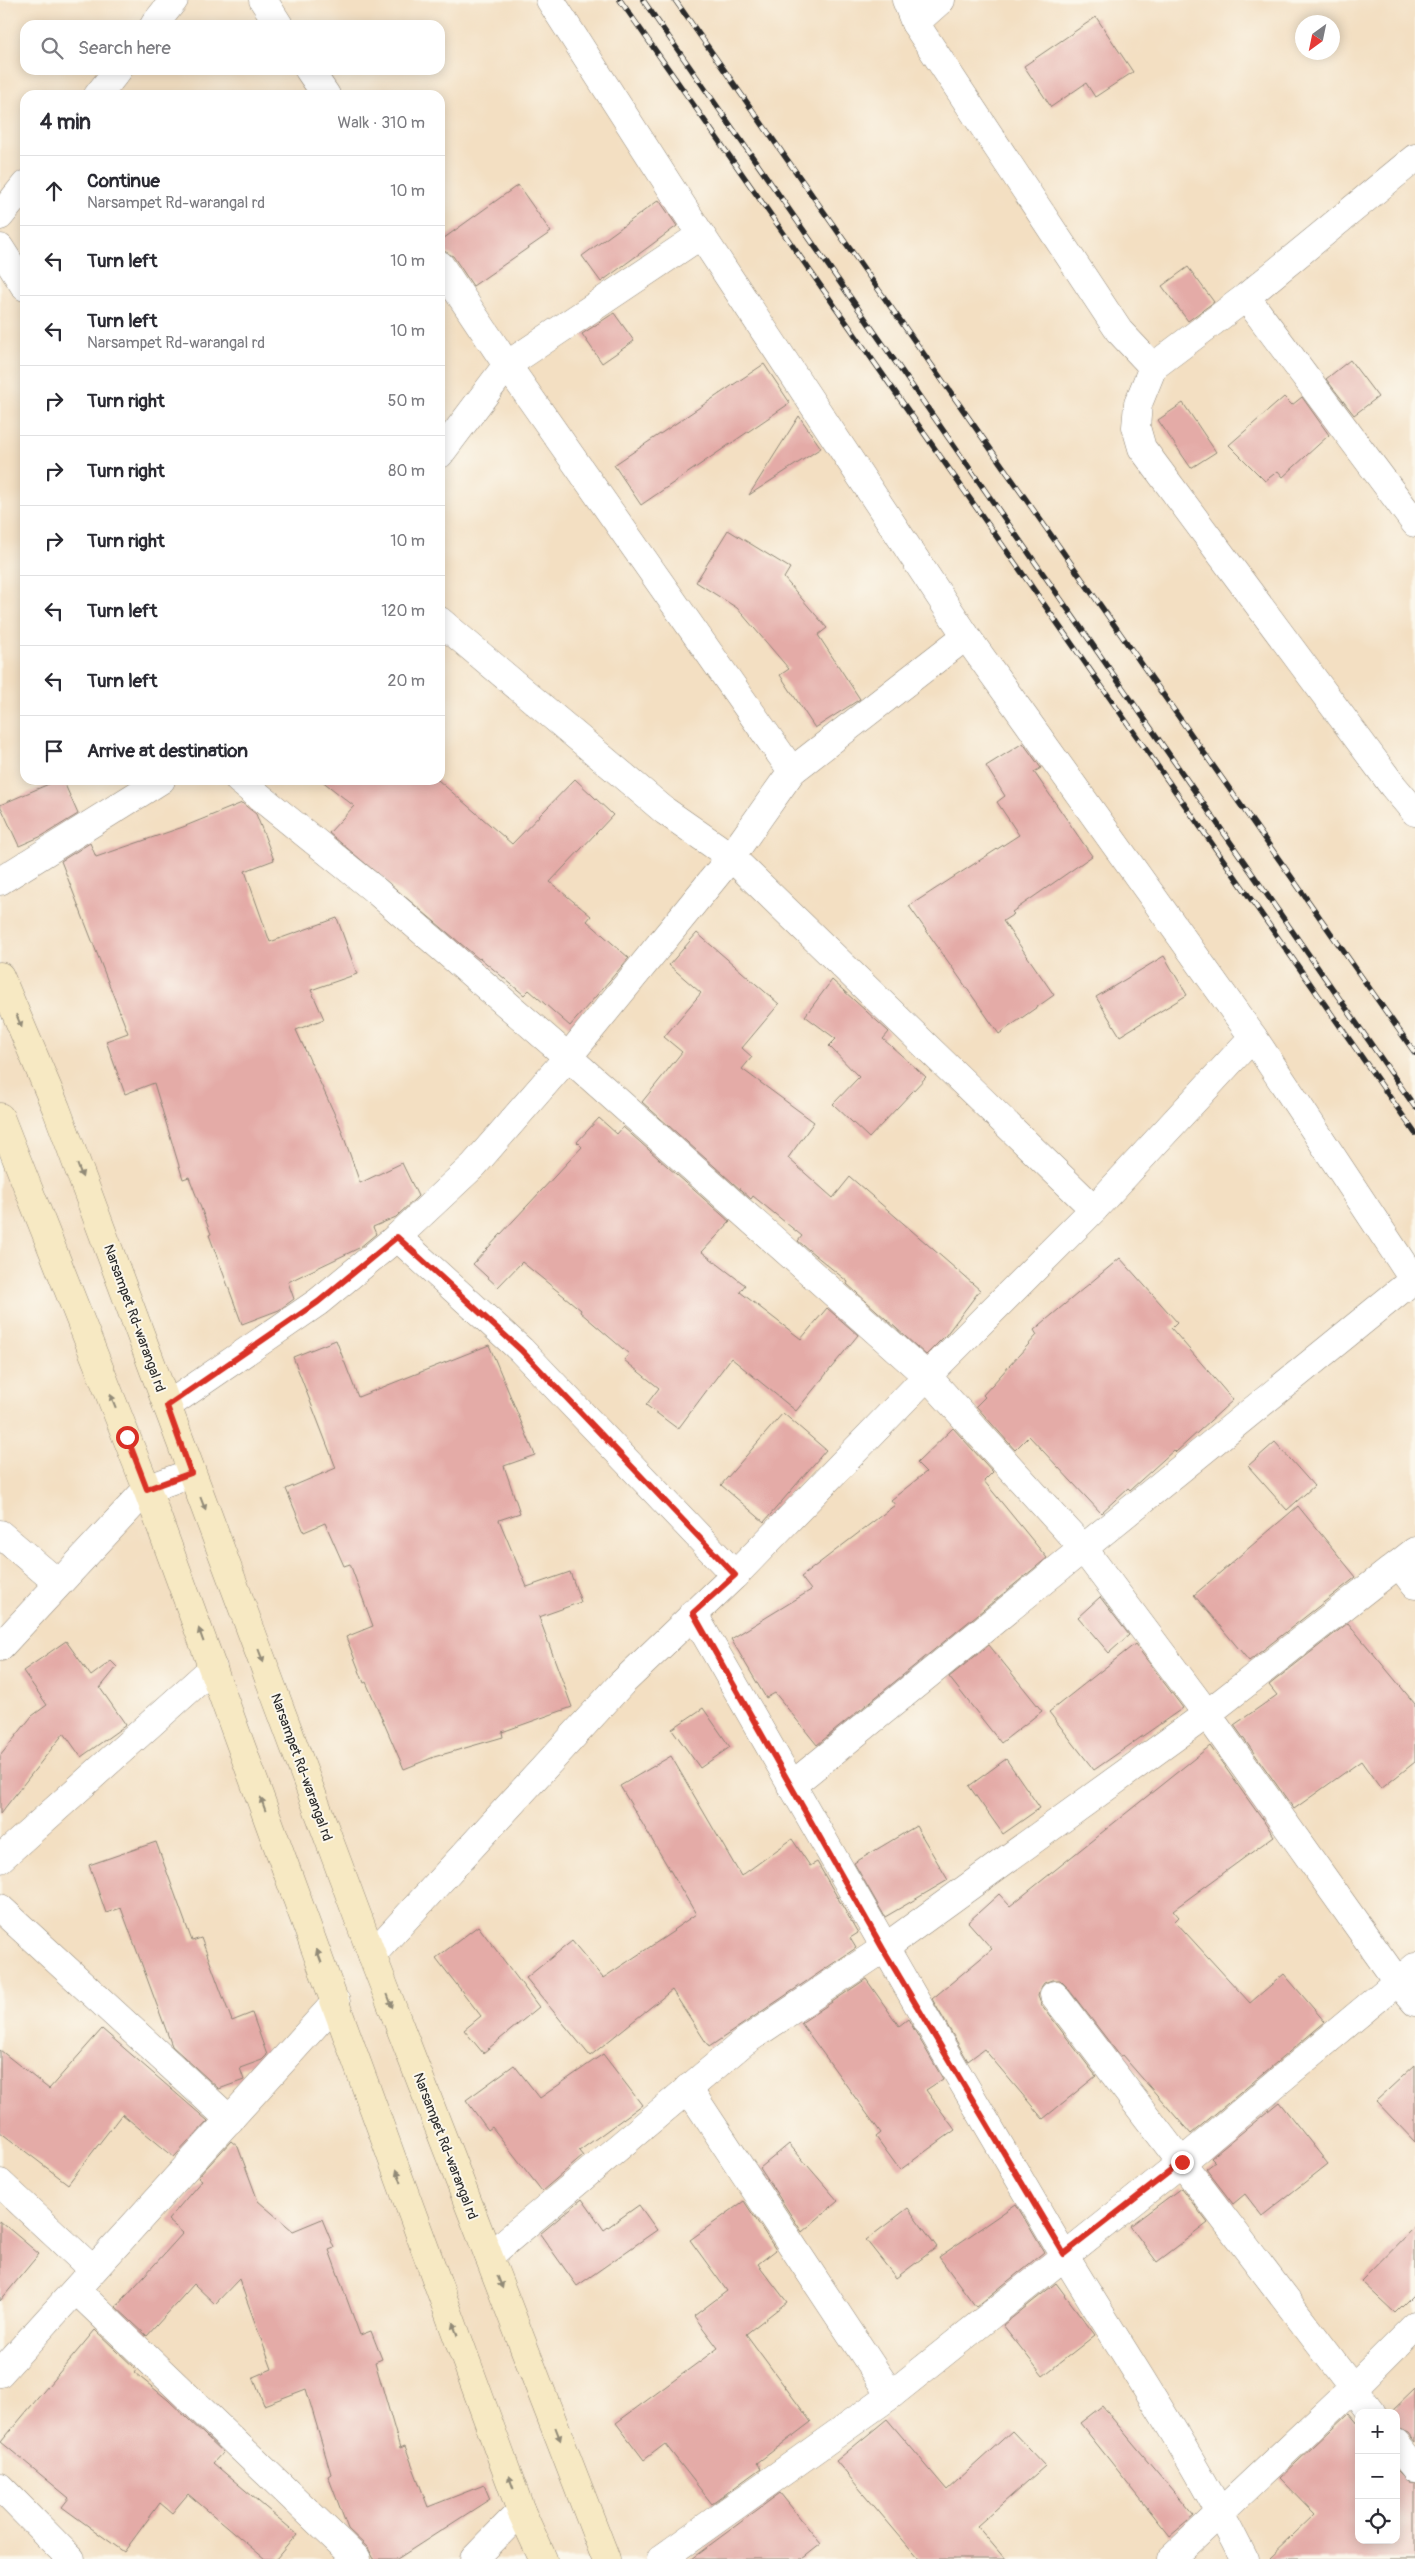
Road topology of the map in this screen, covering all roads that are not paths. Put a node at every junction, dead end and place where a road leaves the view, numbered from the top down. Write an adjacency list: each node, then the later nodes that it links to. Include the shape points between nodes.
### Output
1 (174, 0): 6 (street)
2 (262, 0): 7 (street)
3 (550, 0): 15 (street)
4 (941, 0): 5 (street)
5 (911, 12): 21 (street, via 1120,331)
6 (158, 20)
7 (276, 20)
8 (114, 75): 10 (street)
9 (312, 75): 11 (street)
10 (102, 90)
11 (323, 90)
12 (1415, 158): 19 (street)
13 (20, 191): 14 (street)
14 (0, 216)
15 (701, 235): 20 (street); 25 (street)
16 (0, 248): 18 (street)
17 (445, 272): 20 (street)
18 (20, 280)
19 (1246, 297): 21 (street); 23 (street)
20 (507, 365): 22 (street); 26 (street)
21 (1153, 367): 29 (street, via 1138,404 1136,427 1142,448)
22 (445, 447)
23 (1415, 523)
24 (445, 625): 30 (street, via 665,811)
25 (966, 636): 26 (street); 33 (street)
26 (792, 771): 30 (street)
27 (153, 785): 31 (street)
28 (245, 785): 34 (street, via 375,890)
29 (1415, 812)
30 (731, 857): 34 (street); 36 (street)
31 (0, 881)
32 (0, 976): 40 (main road, Narsampet Rd-warangal rd, one-way to 40, via 56,1108)
33 (1254, 1037): 36 (street); 38 (street)
34 (568, 1056): 37 (street, via 474,1165); 39 (street)
35 (0, 1117): 42 (main road, one-way to 35)
36 (1094, 1210): 39 (street)
37 (397, 1237): 40 (street, via 318,1302); 46 (street, via 521,1350)
38 (1414, 1281): 44 (street)
39 (927, 1376): 44 (street); 46 (street)
40 (167, 1406): 41 (main road, Narsampet Rd-warangal rd)
41 (191, 1473): 42 (street); 56 (main road, Narsampet Rd-warangal rd, one-way to 56)
42 (147, 1489): 47 (street); 50 (main road, one-way to 42)
43 (0, 1534): 47 (street)
44 (1083, 1548): 51 (street); 52 (street)
45 (1410, 1567): 51 (street)
46 (735, 1575): 48 (street)
47 (58, 1583): 49 (street)
48 (693, 1613): 52 (street); 56 (street, via 622,1683)
49 (0, 1647)
50 (213, 1668): 53 (street); 59 (main road, one-way to 50)
51 (1207, 1714): 55 (street); 57 (street)
52 (791, 1786): 55 (street)
53 (0, 1859)
54 (0, 1908): 62 (street)
55 (883, 1949): 61 (street, via 744,2042); 65 (street)
56 (372, 1955): 66 (main road, Narsampet Rd-warangal rd, one-way to 66)
57 (1406, 1974): 60 (street); 63 (street)
58 (1054, 1994): 63 (street)
59 (336, 2002): 62 (street); 77 (main road, one-way to 59)
60 (1415, 2002)
61 (688, 2088): 66 (street); 72 (street)
62 (230, 2120): 67 (street)
63 (1182, 2162): 65 (street); 71 (street)
64 (0, 2184): 67 (street)
65 (1064, 2254): 72 (street); 78 (street)
66 (489, 2256): 83 (main road, Narsampet Rd-warangal rd, one-way to 83)
67 (92, 2269): 68 (street)
68 (76, 2290): 70 (street); 80 (street)
69 (1415, 2326): 71 (street)
70 (0, 2373)
71 (1353, 2388): 73 (street); 78 (street)
72 (891, 2395): 84 (street)
73 (1369, 2409)
74 (1400, 2449): 75 (street)
75 (1415, 2468)
76 (0, 2488): 79 (street)
77 (521, 2511): 81 (street); 82 (main road)
78 (1220, 2511): 85 (street); 86 (street)
79 (71, 2559)
80 (357, 2559)
81 (474, 2559)
82 (543, 2559)
83 (606, 2559)
84 (661, 2559)
85 (1171, 2559)
86 (1244, 2559)

